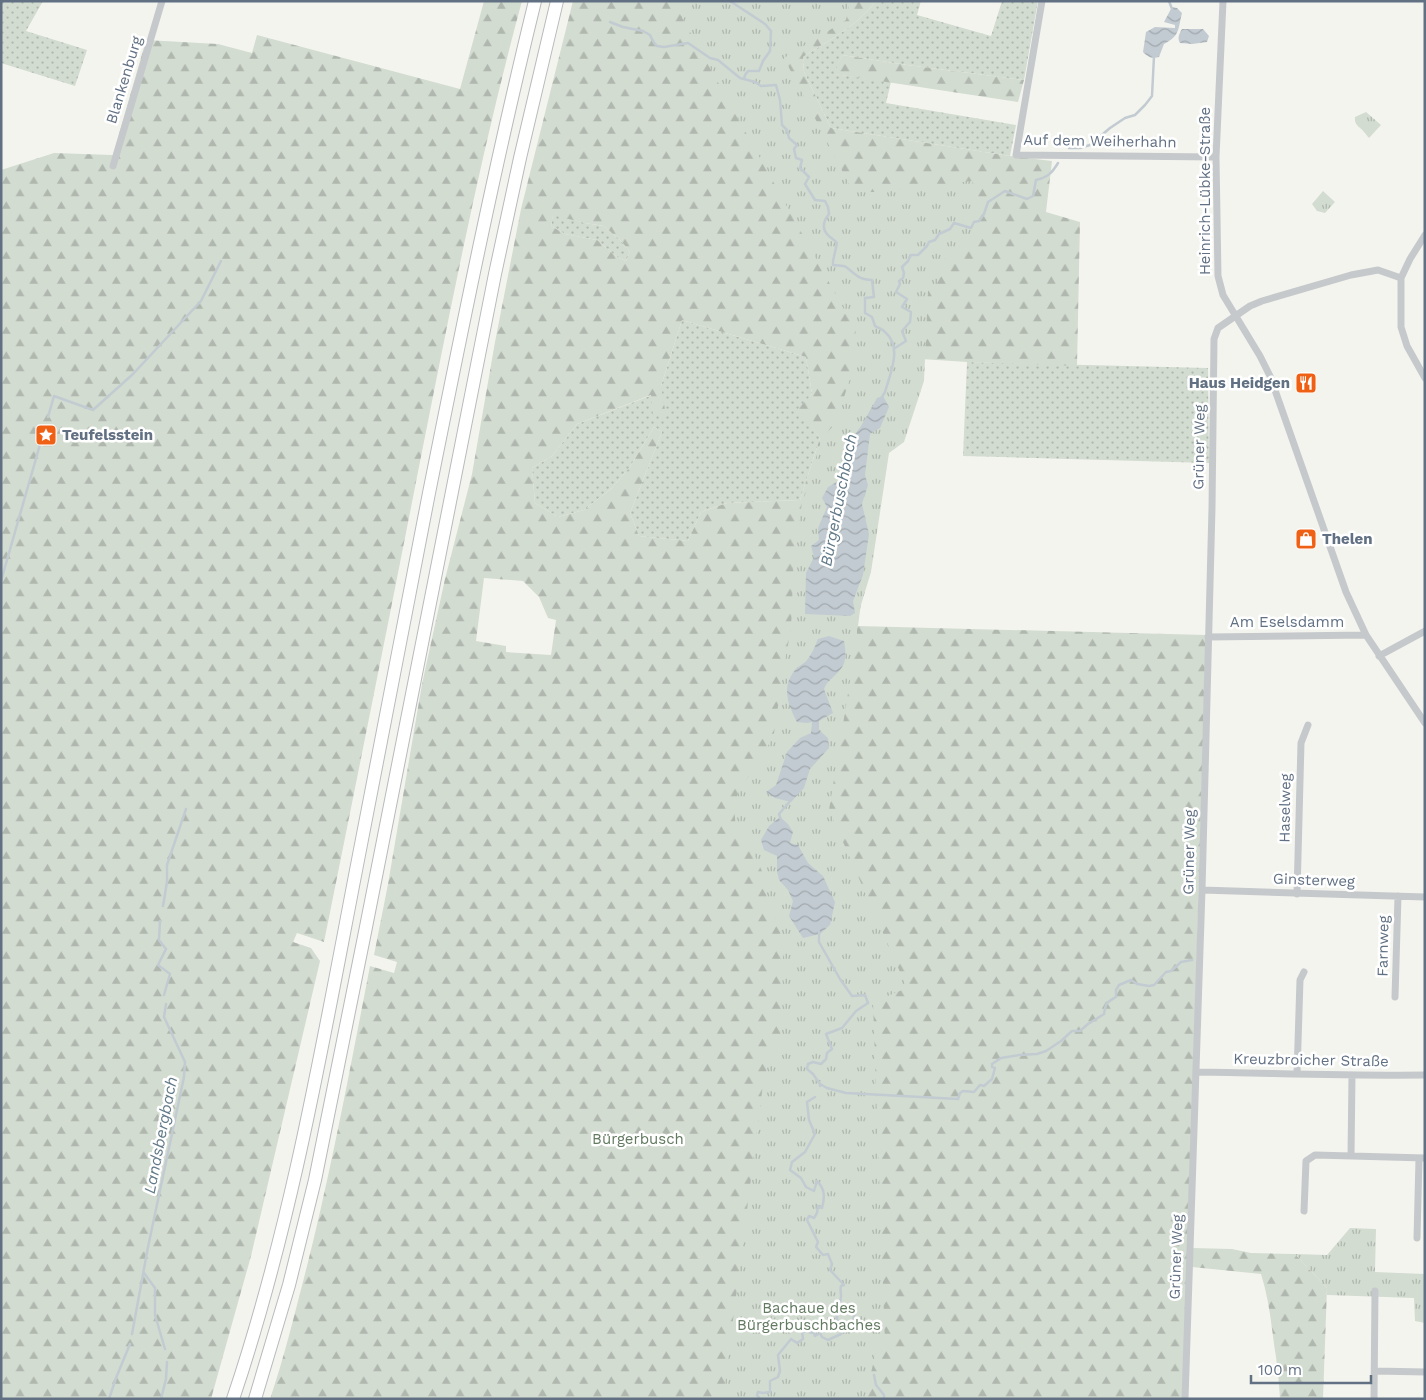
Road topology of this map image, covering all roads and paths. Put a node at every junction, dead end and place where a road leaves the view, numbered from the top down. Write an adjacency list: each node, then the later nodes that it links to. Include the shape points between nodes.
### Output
1 (162, 1): 7 (street, Blankenburg)
2 (535, 1): 35 (highway, via 474,269 294,1175 269,1279)
3 (557, 1): 36 (highway, via 495,274 315,1180)
4 (1042, 1): 6 (street, Auf dem Weiherhahn, via 1016,155)
5 (1223, 1): 6 (street, Heinrich-Lübke-Straße)
6 (1216, 157): 10 (street, Heinrich-Lübke-Straße, via 1218,276 1223,295)
7 (113, 166)
8 (1425, 234): 9 (street)
9 (1401, 278): 10 (street, Grüner Weg, via 1378,270 1351,275 1262,301); 11 (street, via 1400,328)
10 (1235, 315): 13 (street, Heinrich-Lübke-Straße, via 1270,376 1346,592); 14 (street, Grüner Weg, via 1218,328 1214,339)
11 (1425, 378)
12 (1425, 631): 15 (street)
13 (1366, 635): 14 (street, Am Eselsdamm); 15 (street, Heinrich-Lübke-Straße)
14 (1208, 637): 18 (street, Grüner Weg)
15 (1379, 656): 16 (street, Heinrich-Lübke-Straße)
16 (1425, 723)
17 (1308, 725): 19 (street, Haselweg, via 1301,742)
18 (1202, 890): 19 (street, Ginsterweg); 24 (street, Grüner Weg)
19 (1297, 894): 20 (street, Ginsterweg)
20 (1398, 896): 21 (street, Ginsterweg); 23 (street, Farnweg)
21 (1425, 897)
22 (1304, 972): 25 (street, via 1300,980)
23 (1395, 997)
24 (1196, 1072): 25 (street, Kreuzbroicher Straße); 37 (street, Grüner Weg)
25 (1297, 1074): 26 (street, Kreuzbroicher Straße)
26 (1352, 1075): 27 (street, Kreuzbroicher Straße); 28 (street)
27 (1425, 1075)
28 (1351, 1156): 29 (street); 30 (street, via 1315,1155 1306,1162)
29 (1422, 1158): 31 (street)
30 (1304, 1212)
31 (1417, 1238)
32 (1375, 1291): 33 (street)
33 (1375, 1371): 34 (street); 38 (street)
34 (1425, 1372)
35 (233, 1399)
36 (256, 1399)
37 (1185, 1399)
38 (1374, 1399)

